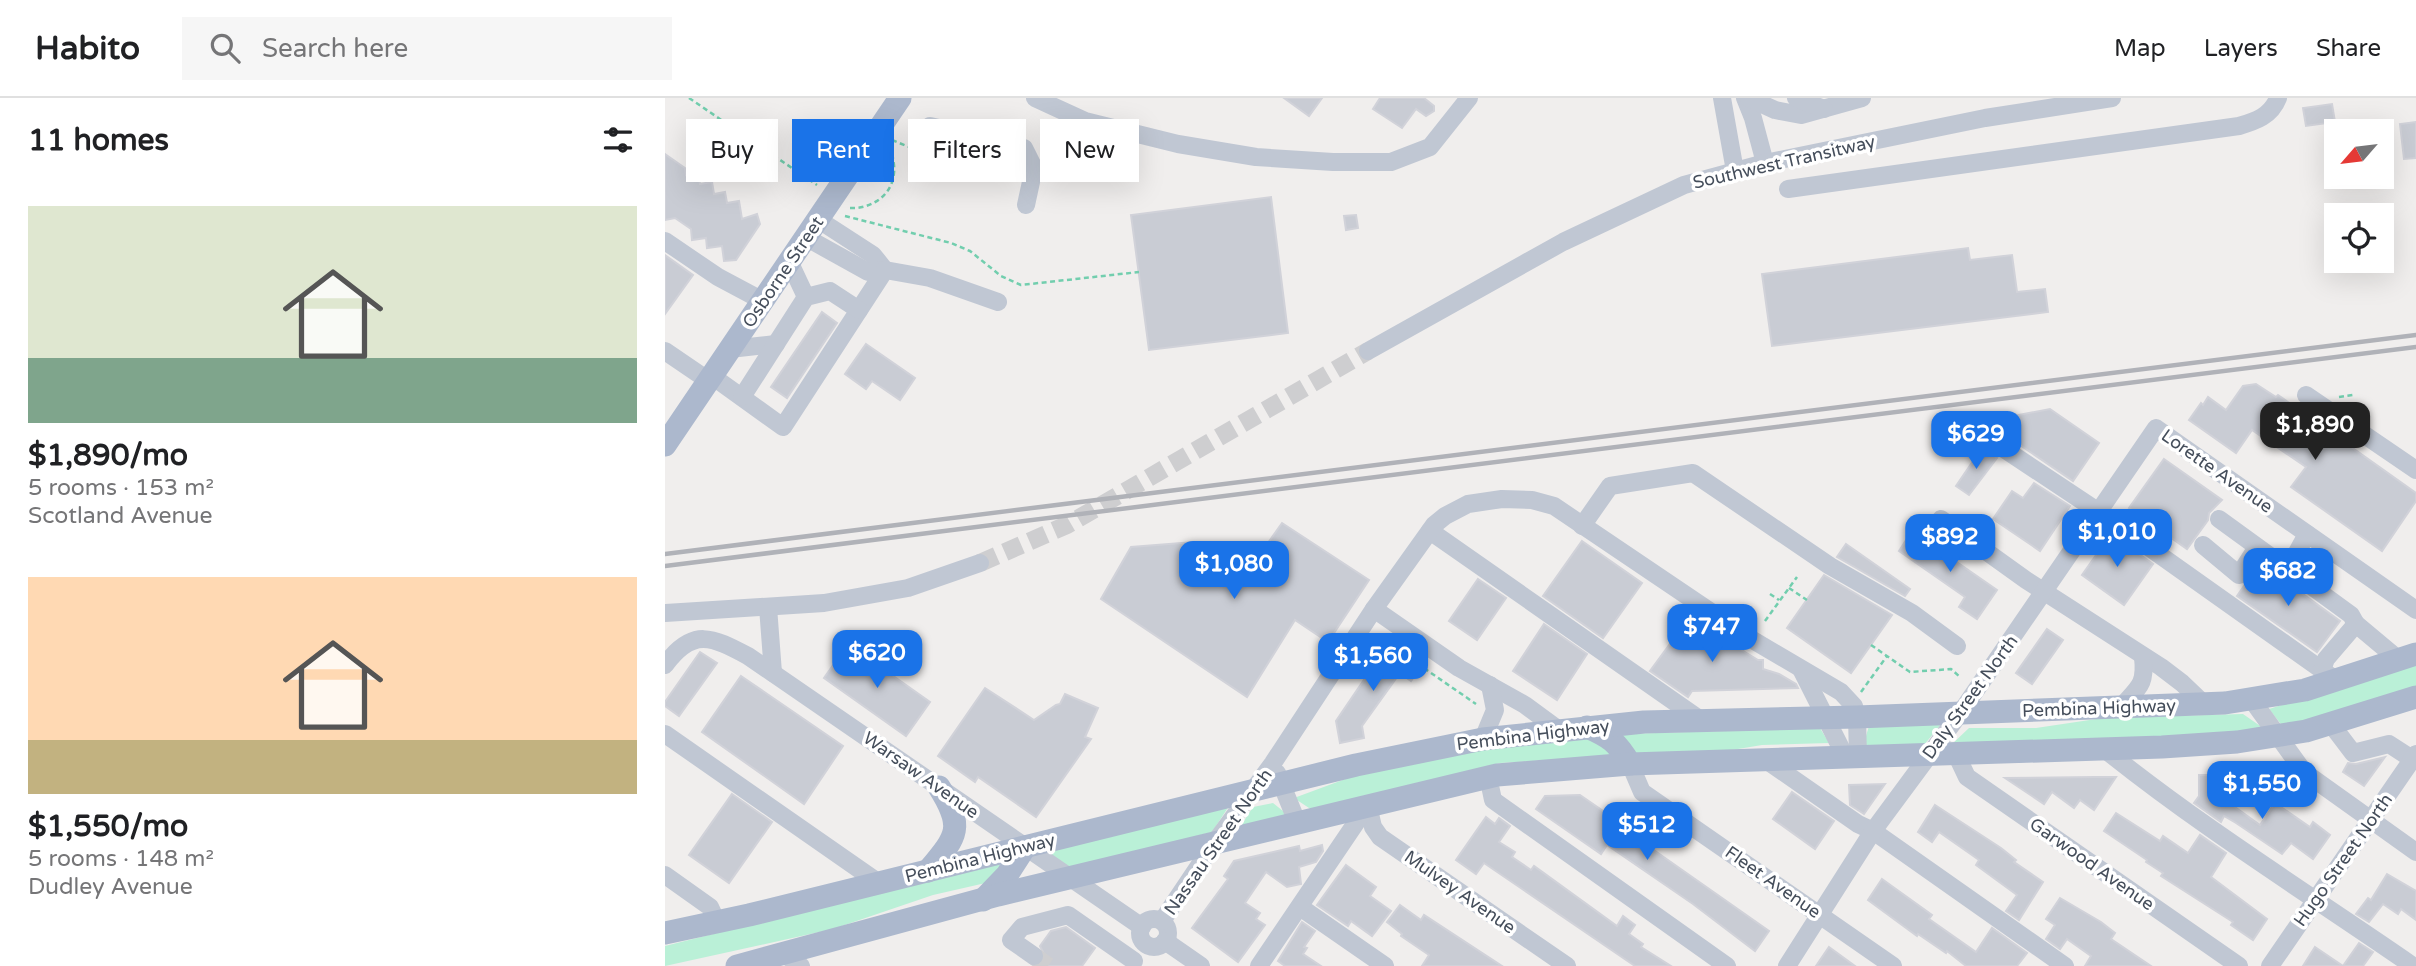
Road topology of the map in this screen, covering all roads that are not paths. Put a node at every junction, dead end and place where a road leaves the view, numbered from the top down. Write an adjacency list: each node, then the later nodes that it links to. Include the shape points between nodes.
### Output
1 (900, 98): 16 (main road, Osborne Street, via 841,207)
2 (1035, 98): 3 (street, via 1085,121 1178,144 1256,157 1391,162 1430,146)
3 (1469, 98)
4 (1722, 98): 13 (street)
5 (1747, 98): 10 (street, via 1801,115); 12 (street)
6 (1796, 98): 10 (street)
7 (1862, 98): 10 (street)
8 (2112, 98): 12 (street, Southwest Transitway, via 1986,118)
9 (2278, 98): 14 (street, via 2274,109 2239,127)
10 (1823, 108)
11 (1026, 152): 15 (street, via 1034,168)
12 (1765, 163): 13 (street, Southwest Transitway)
13 (1735, 171): 26 (street, Southwest Transitway, via 1685,185 1563,242)
14 (1788, 189)
15 (1026, 205)
16 (813, 229): 18 (main road, Osborne Street); 19 (street, via 868,272)
17 (665, 241): 21 (street, via 717,277)
18 (790, 263): 20 (street); 21 (main road, Osborne Street)
19 (885, 270): 22 (street, via 930,278); 23 (street)
20 (806, 297): 23 (street, via 829,291); 24 (street)
21 (763, 301): 25 (main road, Osborne Street)
22 (998, 302)
23 (859, 310): 30 (street, via 783,427)
24 (776, 344): 25 (street); 30 (street)
25 (730, 349): 28 (main road, Osborne Street)
26 (1368, 352)
27 (668, 359): 28 (street)
28 (710, 378): 30 (street); 33 (main road, Osborne Street)
29 (2307, 395): 34 (street)
30 (742, 397)
31 (2156, 428): 35 (street, Daly Street North); 40 (street, Lorette Avenue)
32 (1983, 435): 35 (street)
33 (665, 444)
34 (2416, 470)
35 (2099, 512): 45 (street, Daly Street North); 57 (street)
36 (1941, 519): 45 (street)
37 (2219, 519): 42 (street)
38 (1582, 526): 39 (street, Nassau Street North, via 1554,506 1502,499 1468,504 1445,516); 51 (street, via 1610,486 1693,473); 55 (street)
39 (1430, 531): 47 (street, Nassau Street North); 66 (street)
40 (2307, 534): 44 (street); 48 (street, Lorette Avenue)
41 (2203, 545): 42 (street, via 2239,575)
42 (2257, 547): 44 (street)
43 (980, 563): 46 (street, via 908,588 824,603)
44 (2288, 569): 50 (street, via 2351,615)
45 (2045, 592): 52 (street); 64 (street, Daly Street North)
46 (768, 607): 49 (street); 56 (street)
47 (1374, 609): 58 (street); 80 (street, Nassau Street North)
48 (2416, 610)
49 (665, 613)
50 (2356, 624): 53 (street); 57 (street, via 2326,659)
51 (1957, 646)
52 (2143, 657): 61 (street, via 2182,682); 63 (street, via 2141,685)
53 (2408, 657): 57 (main road, Pembina Highway)
54 (665, 665): 56 (street, Warsaw Avenue, via 682,645 707,638 719,640)
55 (1802, 671): 62 (street); 65 (street)
56 (773, 673): 82 (street, Warsaw Avenue)
57 (2329, 675): 60 (main road, Pembina Highway, via 2305,690)
58 (1490, 685): 69 (street); 72 (street, via 1495,710)
59 (2416, 697): 67 (main road, Pembina Highway)
60 (2252, 700): 61 (main road, Pembina Highway); 71 (street)
61 (2204, 704): 63 (main road, Pembina Highway)
62 (1858, 706): 64 (main road, Pembina Highway); 65 (main road, Pembina Highway); 76 (street)
63 (2121, 707): 64 (main road, Pembina Highway)
64 (1961, 712): 75 (street, Daly Street North)
65 (1827, 718): 66 (main road, Pembina Highway); 76 (street)
66 (1702, 721): 68 (main road, Pembina Highway)
67 (2331, 724): 71 (main road, Pembina Highway); 77 (street, via 2353,753 2389,744)
68 (1587, 727): 69 (main road, Pembina Highway); 79 (main road, via 1620,746)
69 (1559, 730): 72 (main road, Pembina Highway)
70 (665, 734): 94 (street)
71 (2278, 736): 73 (main road, Pembina Highway, via 2207,745); 85 (street, via 2304,772)
72 (1483, 739): 80 (main road, Pembina Highway)
73 (2103, 748): 74 (main road, Pembina Highway); 95 (street)
74 (1955, 754): 75 (main road, Pembina Highway); 116 (street, Garwood Avenue, via 1967,777)
75 (1929, 755): 76 (main road, Pembina Highway); 87 (street, Daly Street North)
76 (1852, 757): 78 (main road, Pembina Highway)
77 (2414, 757): 85 (street, Hugo Street North)
78 (1766, 760): 79 (main road, Pembina Highway); 87 (street)
79 (1630, 764): 81 (main road, Pembina Highway); 98 (street, Fleet Avenue, via 1642,792)
80 (1277, 773): 83 (main road, Pembina Highway); 86 (street, Nassau Street North)
81 (1488, 776): 84 (main road, Pembina Highway); 112 (street, via 1493,800)
82 (939, 787): 89 (street, Warsaw Avenue); 91 (main road, via 956,825 951,842)
83 (1255, 790): 88 (street, Nassau Street North); 89 (main road, Pembina Highway)
84 (1368, 805): 86 (main road, Pembina Highway); 97 (street); 111 (street, Mulvey Avenue, via 1380,837)
85 (2370, 820): 90 (street); 95 (street, Hugo Street North)
86 (1297, 822): 88 (main road, Pembina Highway)
87 (1873, 831): 98 (street, Daly Street North); 115 (street)
88 (1215, 842): 93 (main road, Pembina Highway); 99 (street, Nassau Street North)
89 (1025, 847): 91 (main road, Pembina Highway); 93 (street, Warsaw Avenue); 96 (main road)
90 (2416, 852)
91 (928, 871): 94 (main road, Pembina Highway)
92 (665, 875): 100 (street, via 710,907)
93 (1070, 878): 96 (main road, Pembina Highway); 102 (street, Warsaw Avenue)
94 (879, 883): 100 (main road, Pembina Highway)
95 (2316, 899): 117 (street, Hugo Street North); 118 (street)
96 (983, 900): 105 (main road, Pembina Highway)
97 (1300, 907): 109 (street); 110 (street)
98 (1820, 914): 113 (street, Daly Street North); 114 (street, Fleet Avenue)
99 (1162, 921): 102 (street, via 1153,919); 103 (street, via 1167,928)
100 (717, 922): 101 (main road, Pembina Highway)
101 (665, 935)
102 (1144, 935): 103 (street, via 1158,946); 106 (street)
103 (1165, 941): 108 (street)
104 (1034, 956): 106 (street, via 1011,940 1023,927 1068,915)
105 (792, 960): 107 (main road, Pembina Highway)
106 (1132, 964)
107 (745, 965)
108 (1201, 966)
109 (1259, 966)
110 (1384, 966)
111 (1567, 966)
112 (1727, 966)
113 (1787, 966)
114 (1893, 966)
115 (2065, 966)
116 (2239, 966)
117 (2270, 966)
118 (2413, 966)

